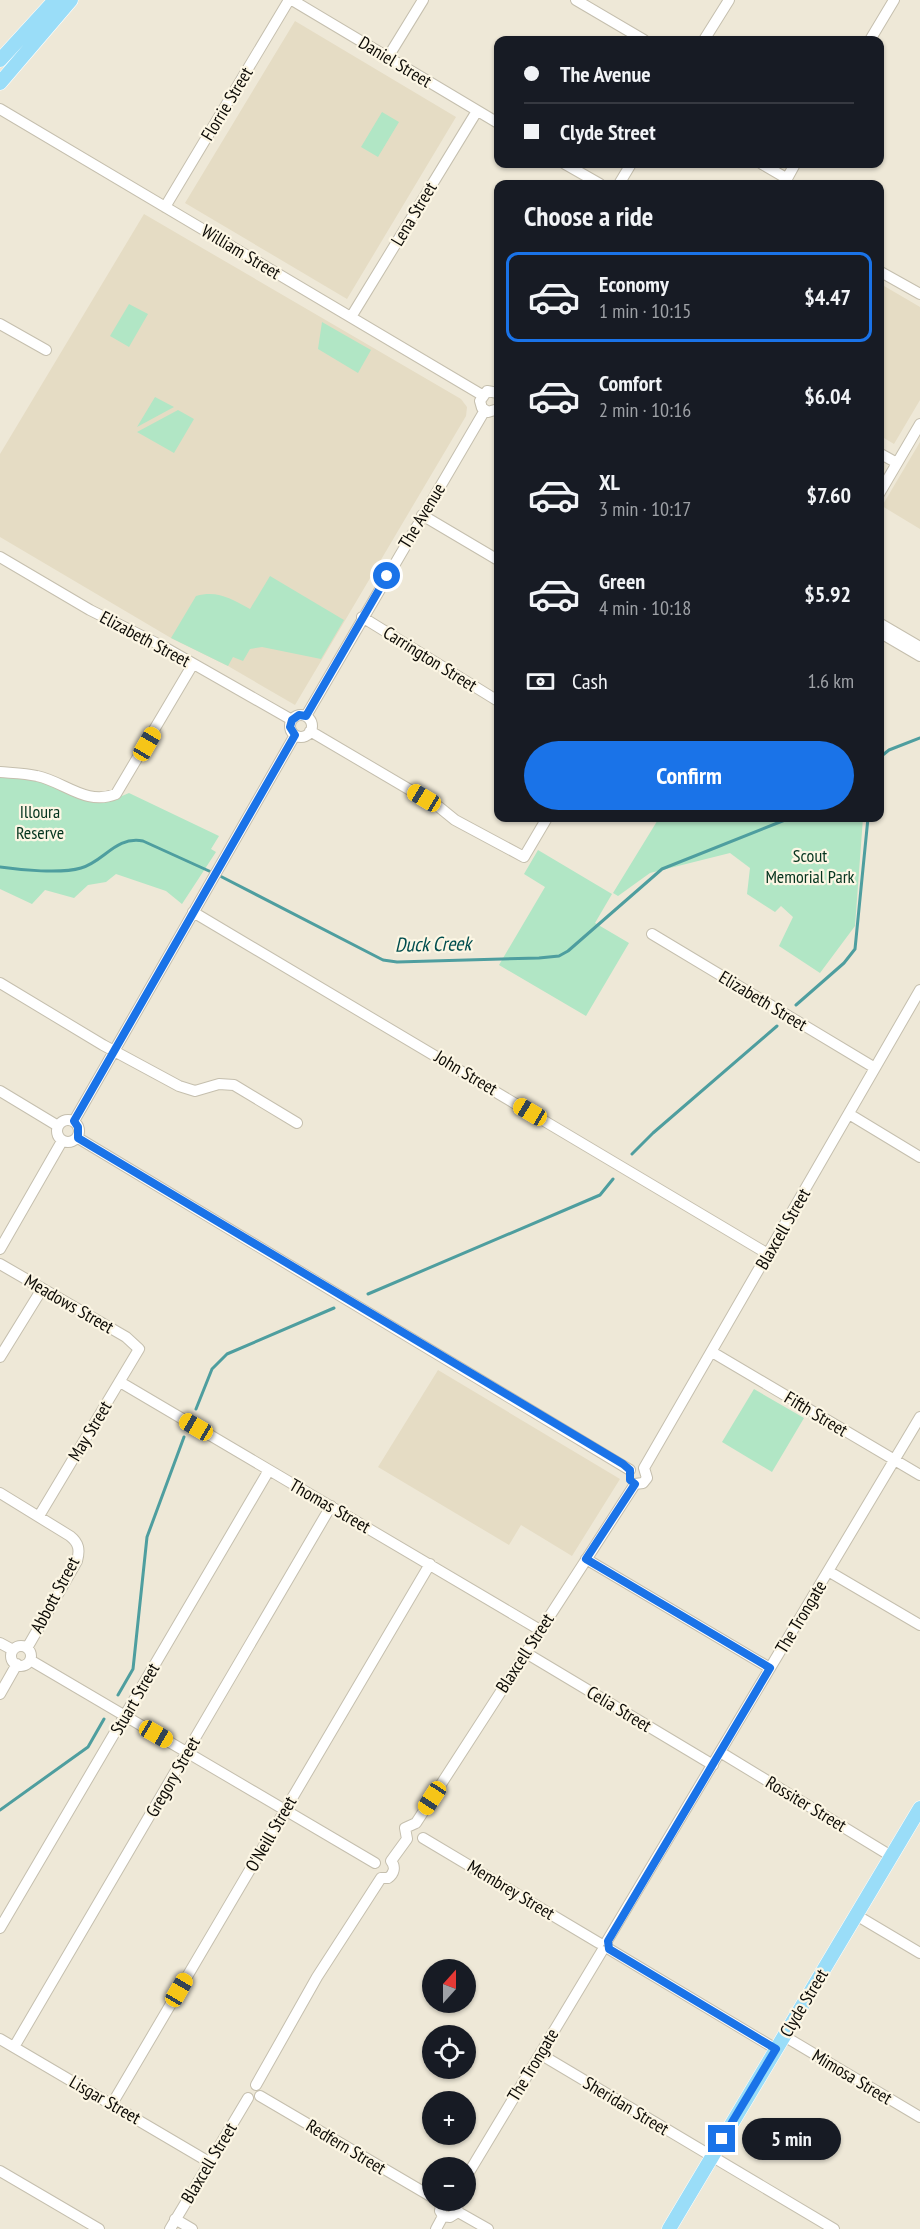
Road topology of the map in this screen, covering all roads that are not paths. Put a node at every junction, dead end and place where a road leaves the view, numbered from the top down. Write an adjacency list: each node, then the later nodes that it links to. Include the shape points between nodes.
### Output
1 (55, 0): 12 (main road)
2 (71, 0): 13 (main road)
3 (290, 0): 11 (street, Daniel Street); 21 (street, Florrie Street)
4 (423, 0): 11 (street)
5 (576, 0): 8 (street)
6 (729, 0): 9 (street)
7 (894, 0): 10 (street)
8 (637, 36)
9 (706, 36)
10 (872, 36)
11 (388, 57): 15 (street, Daniel Street)
12 (0, 60)
13 (0, 83)
14 (0, 109): 21 (street, William Street)
15 (477, 111): 16 (street, Daniel Street); 24 (street, Lena Street)
16 (494, 121)
17 (572, 168): 19 (street)
18 (767, 168): 20 (street)
19 (593, 180)
20 (784, 180)
21 (165, 207): 24 (street, William Street)
22 (884, 274): 23 (street)
23 (920, 294)
24 (351, 317): 28 (street, William Street)
25 (0, 324): 26 (street)
26 (46, 350)
27 (494, 391): 28 (street)
28 (482, 395): 29 (street)
29 (485, 410): 30 (street); 35 (street, The Avenue)
30 (494, 410)
31 (920, 424): 33 (street)
32 (884, 456): 33 (street)
33 (897, 463): 34 (street)
34 (884, 485)
35 (422, 515): 37 (street); 38 (street, The Avenue)
36 (0, 557): 43 (street, Elizabeth Street)
37 (494, 558)
38 (362, 617): 44 (street, Carrington Street); 45 (street, The Avenue)
39 (884, 626): 41 (street)
40 (884, 635): 42 (street)
41 (920, 647)
42 (920, 656)
43 (193, 664): 46 (street, Elizabeth Street); 49 (street, via 116,794 107,798 87,797 36,775)
44 (494, 699)
45 (306, 716): 46 (street); 47 (street, via 312,724)
46 (292, 720): 48 (street, via 290,727)
47 (310, 731): 48 (street, via 305,736); 50 (street, via 462,824 524,857)
48 (295, 735): 51 (street)
49 (0, 772)
50 (545, 822)
51 (193, 912): 55 (street); 66 (street, John Street)
52 (652, 934): 56 (street, Elizabeth Street)
53 (0, 983): 55 (street)
54 (920, 990): 56 (street, Blaxcell Street)
55 (114, 1051): 59 (street); 60 (street, via 195,1091 219,1084 234,1085)
56 (874, 1068): 58 (street, Blaxcell Street)
57 (0, 1091): 61 (street)
58 (849, 1114): 64 (street); 66 (street, Blaxcell Street)
59 (74, 1121): 61 (street); 62 (street)
60 (297, 1123)
61 (58, 1125): 63 (street, via 57,1136)
62 (78, 1138): 63 (street); 77 (street)
63 (62, 1141): 65 (street)
64 (920, 1157)
65 (0, 1249)
66 (768, 1254): 70 (street, Blaxcell Street)
67 (0, 1264): 68 (street, Meadows Street)
68 (42, 1289): 69 (street, Meadows Street); 71 (street)
69 (138, 1346): 72 (street, May Street)
70 (712, 1352): 74 (street, Fifth Street); 75 (street, Blaxcell Street)
71 (0, 1357)
72 (120, 1382): 76 (street, Thomas Street); 82 (street, May Street)
73 (920, 1418): 74 (street, The Trongate)
74 (894, 1460): 78 (street, Fifth Street); 85 (street, The Trongate)
75 (644, 1468): 77 (street, via 636,1466); 79 (street, via 647,1478)
76 (269, 1470): 81 (street, Thomas Street); 96 (street, Stuart Street)
77 (630, 1470): 79 (street, via 630,1480)
78 (920, 1475)
79 (635, 1484): 83 (street, Blaxcell Street)
80 (0, 1493): 82 (street)
81 (331, 1506): 84 (street, Thomas Street); 98 (street, Gregory Street)
82 (39, 1516): 89 (street, Abbott Street, via 76,1541 79,1553)
83 (586, 1559): 87 (street, Blaxcell Street); 94 (street)
84 (430, 1564): 87 (street, Thomas Street); 101 (street, O'Neill Street)
85 (828, 1571): 86 (street); 94 (street, The Trongate)
86 (920, 1625)
87 (540, 1630): 91 (street, Blaxcell Street)
88 (0, 1642): 90 (street)
89 (27, 1648): 90 (street, via 18,1646); 92 (street)
90 (13, 1650): 93 (street)
91 (526, 1653): 99 (street, Celia Street); 102 (street, Blaxcell Street)
92 (30, 1660): 93 (street); 96 (street)
93 (17, 1664): 95 (street)
94 (770, 1668): 97 (street, The Trongate)
95 (0, 1694)
96 (125, 1716): 98 (street); 110 (street, Stuart Street)
97 (720, 1752): 99 (street, The Trongate); 105 (street, Rossiter Street)
98 (187, 1753): 101 (street); 115 (street, Gregory Street)
99 (712, 1765): 111 (street, The Trongate)
100 (920, 1808): 105 (main road, Clyde Street)
101 (285, 1810): 107 (street); 121 (street, O'Neill Street)
102 (416, 1823): 103 (street, via 423,1829); 104 (street, via 405,1828)
103 (423, 1838): 104 (street, via 415,1843); 111 (street, Membrey Street)
104 (407, 1839): 106 (street)
105 (891, 1856): 109 (main road, Clyde Street)
106 (391, 1861): 107 (street, via 382,1858); 108 (street, via 393,1873)
107 (375, 1863): 108 (street, via 375,1872)
108 (381, 1878): 118 (street, via 317,1977)
109 (856, 1915): 112 (street); 113 (main road, Clyde Street)
110 (0, 1928)
111 (604, 1946): 116 (street, Membrey Street); 117 (street, The Trongate)
112 (920, 1953)
113 (784, 2036): 116 (main road, Clyde Street); 122 (street, Mimosa Street)
114 (0, 2038): 115 (street, Lisgar Street)
115 (14, 2047): 121 (street, Lisgar Street)
116 (776, 2049): 123 (main road, Clyde Street)
117 (540, 2054): 123 (street, Sheridan Street); 124 (street, The Trongate)
118 (256, 2085): 119 (street); 120 (street, via 246,2088)
119 (260, 2096): 120 (street, via 255,2100); 127 (street, Redfern Street)
120 (248, 2098): 125 (street, Blaxcell Street)
121 (112, 2104): 125 (street, Lisgar Street)
122 (920, 2117)
123 (712, 2158): 136 (main road, Clyde Street); 137 (street, Sheridan Street)
124 (476, 2161)
125 (209, 2162): 131 (street, Blaxcell Street)
126 (0, 2171): 132 (street)
127 (422, 2190)
128 (440, 2211): 130 (street)
129 (458, 2212): 130 (street, via 453,2217); 135 (street)
130 (444, 2216): 134 (street)
131 (172, 2224): 133 (street)
132 (99, 2229)
133 (192, 2229)
134 (436, 2229)
135 (488, 2229)
136 (669, 2229)
137 (834, 2229)

